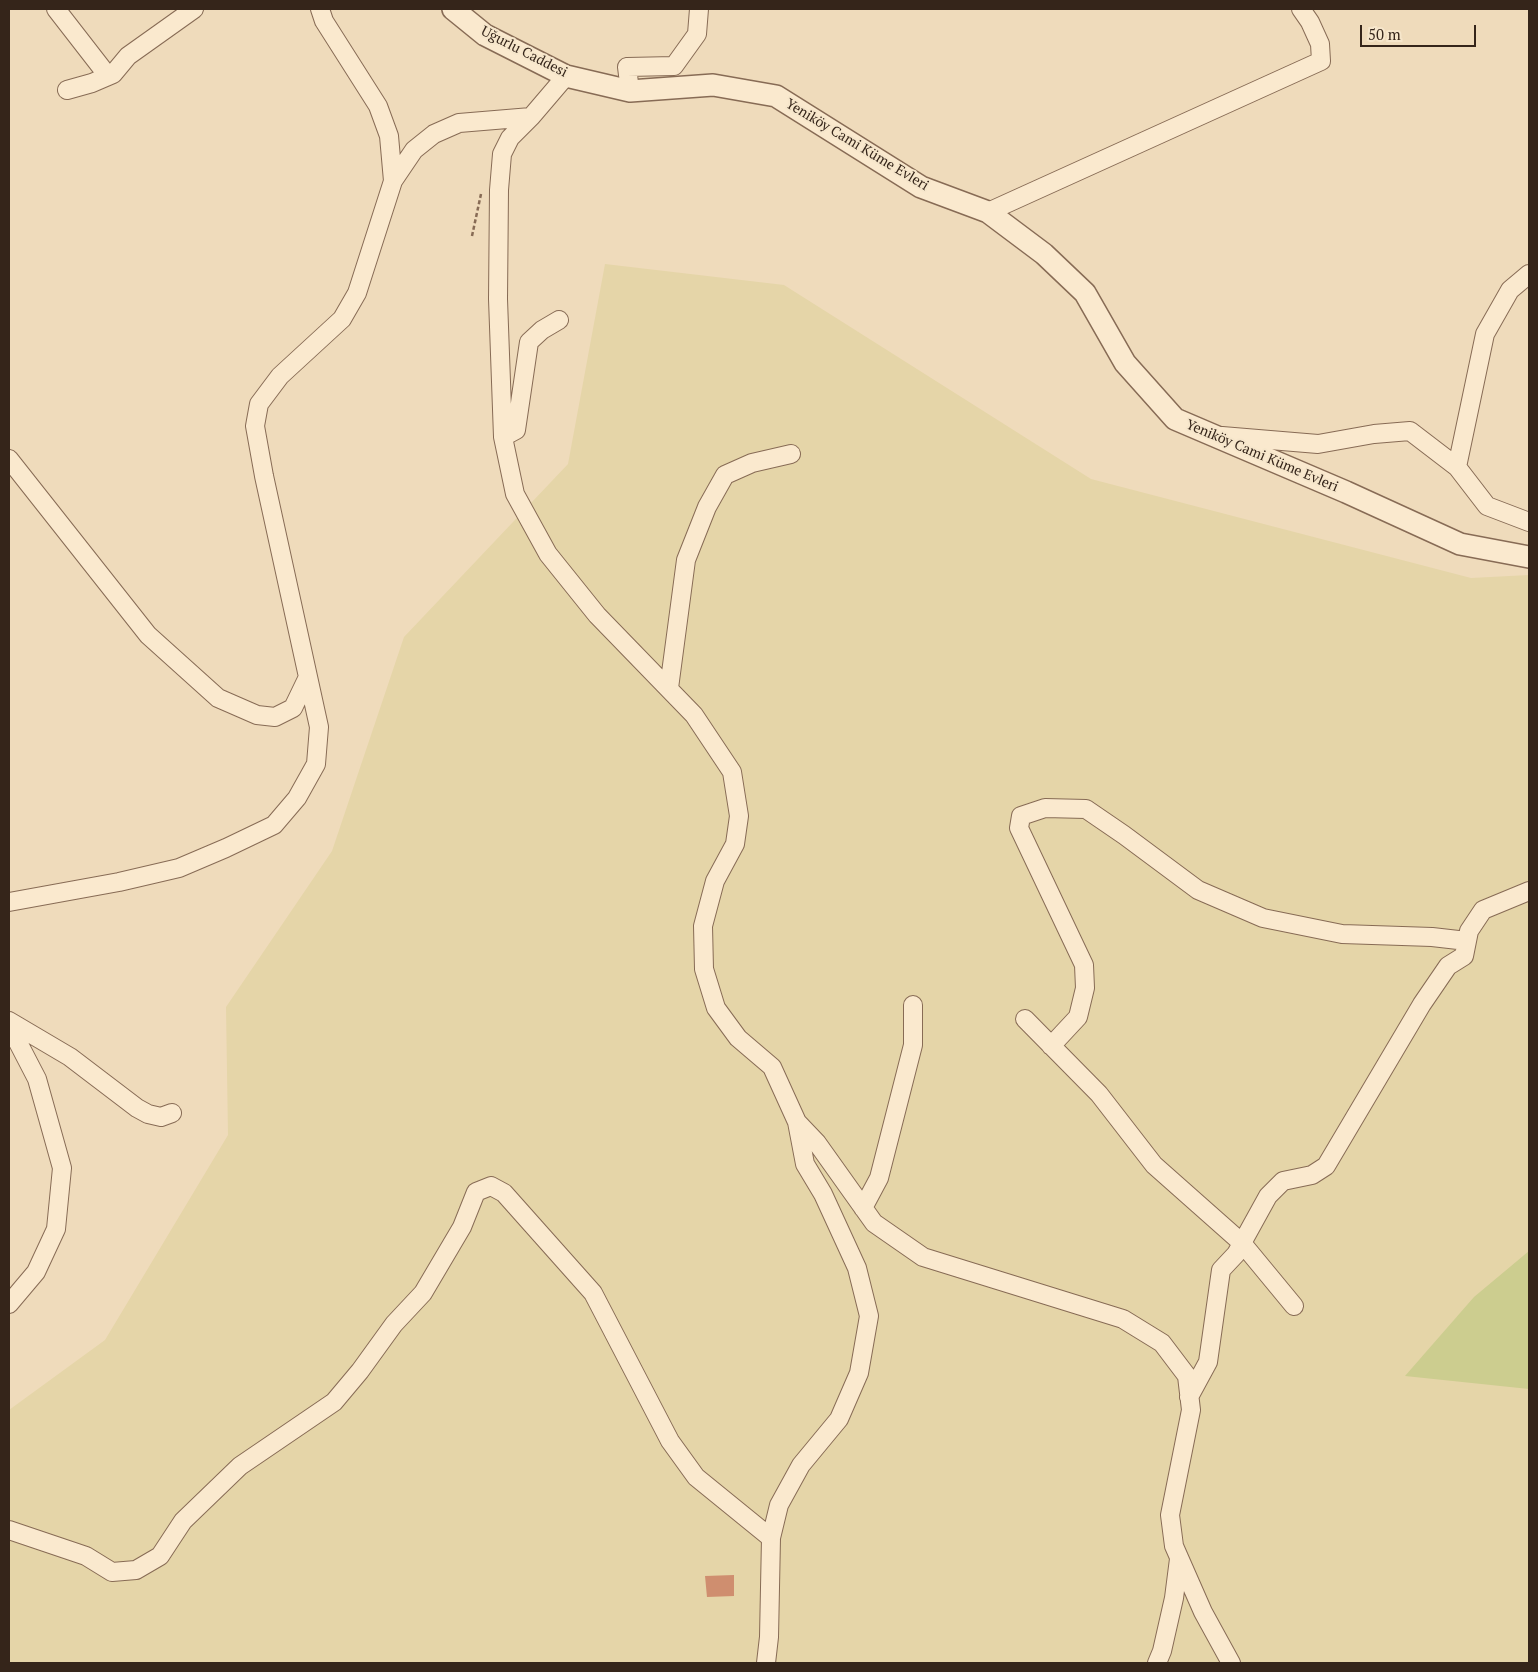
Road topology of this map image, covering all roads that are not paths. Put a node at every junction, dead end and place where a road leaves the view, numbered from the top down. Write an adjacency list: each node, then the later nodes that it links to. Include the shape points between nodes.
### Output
1 (56, 9): 7 (street)
2 (194, 9): 7 (street, via 128,56)
3 (320, 9): 12 (street, via 324,21 378,106 389,136)
4 (453, 9): 8 (street, Uğurlu Caddesi, via 484,35)
5 (699, 9): 10 (street, via 697,34 674,66 627,66)
6 (1301, 9): 13 (street, via 1320,44 1321,61)
7 (108, 76): 9 (street)
8 (566, 76): 10 (street, Uğurlu Caddesi); 11 (street)
9 (67, 90)
10 (630, 91): 13 (street, Yeniköy Cami Küme Evleri, via 713,85 776,96 921,187)
11 (531, 118): 12 (street, via 459,123 434,134 414,150); 17 (street, via 510,138 502,154 498,190)
12 (393, 181): 23 (street, via 357,293 342,319 280,376 259,404 255,426)
13 (988, 212): 16 (street, Yeniköy Cami Küme Evleri, via 1044,254 1085,293 1125,363 1175,419)
14 (1529, 274): 20 (street, via 1510,290 1484,334)
15 (559, 320): 17 (street, via 529,342 516,430)
16 (1214, 435): 20 (street, via 1318,444 1410,431); 22 (street, Yeniköy Cami Küme Evleri, via 1460,544)
17 (503, 438): 24 (street, via 515,494 548,554 597,615)
18 (791, 454): 24 (street, via 752,463 725,475 707,507 686,560)
19 (9, 460): 23 (street, via 148,636 218,698 256,715 274,717 293,708)
20 (1457, 467): 21 (street, via 1487,506)
21 (1529, 522)
22 (1529, 557)
23 (308, 679): 26 (street, via 319,727 316,764 297,798 274,825 179,868)
24 (668, 688): 33 (street, via 694,715 732,772 739,816 735,844 715,881 703,926 704,969 716,1008 738,1038 772,1067)
25 (1529, 891): 27 (street, via 1483,910)
26 (9, 902)
27 (1466, 941): 31 (street, via 1342,934 1263,918 1198,890 1086,809 1045,808 1021,816 1019,828 1084,966 1085,988 1078,1017); 35 (street, via 1464,956 1448,966 1422,1004 1326,1166 1312,1175 1283,1182 1268,1196)
28 (913, 1005): 34 (street, via 913,1045 879,1178)
29 (1025, 1019): 31 (street)
30 (9, 1023): 32 (street, via 70,1057 137,1108 160,1117); 36 (street, via 37,1079 62,1168 56,1229 36,1272)
31 (1051, 1046): 35 (street, via 1100,1094 1154,1165)
32 (172, 1113)
33 (797, 1122): 34 (street, via 817,1143); 40 (street, via 805,1164 823,1194 857,1268 869,1316 859,1373 839,1419 801,1465 779,1505)
34 (863, 1208): 38 (street, via 874,1223 923,1257 1123,1319 1162,1343 1187,1376)
35 (1242, 1243): 37 (street); 38 (street, via 1221,1270 1208,1362)
36 (9, 1304)
37 (1294, 1306)
38 (1189, 1397): 41 (street, via 1191,1410 1170,1515 1174,1546)
39 (9, 1530): 40 (street, via 86,1556 112,1572 136,1570 160,1556 183,1521 240,1466 334,1402 394,1324 423,1293 462,1227 476,1192 491,1186 504,1193 593,1293 670,1441 696,1476)
40 (771, 1538): 42 (street)
41 (1179, 1557): 43 (street, via 1174,1598); 44 (street, via 1203,1612)
42 (766, 1663)
43 (1157, 1663)
44 (1231, 1663)

